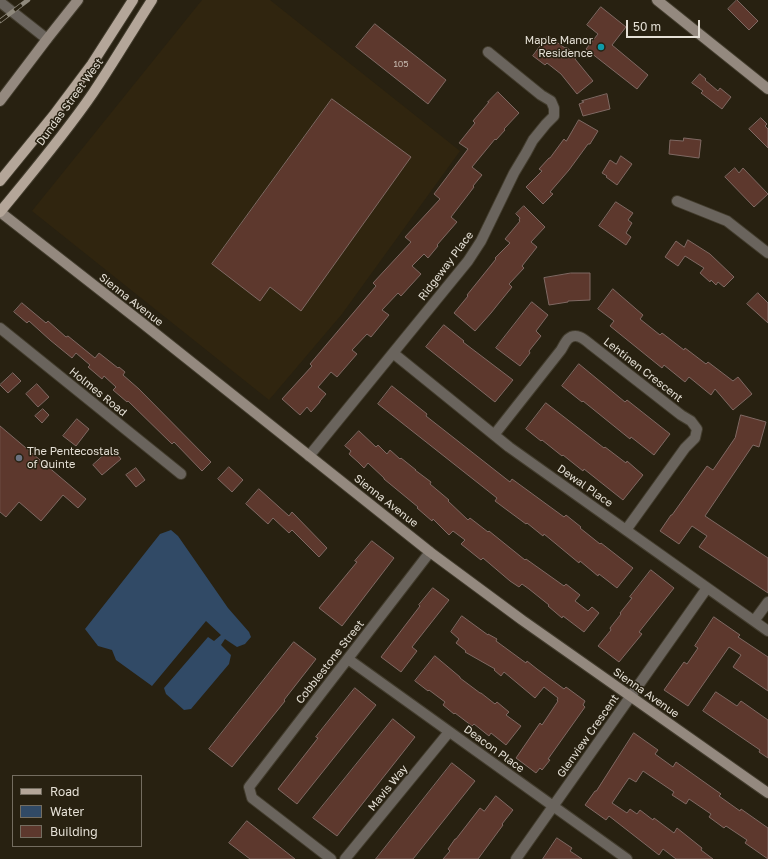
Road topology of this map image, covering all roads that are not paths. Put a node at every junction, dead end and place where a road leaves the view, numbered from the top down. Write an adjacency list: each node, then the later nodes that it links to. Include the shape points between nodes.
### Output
1 (78, 0): 6 (street)
2 (133, 0): 10 (main road, Dundas Street West, via 92,64)
3 (152, 0): 12 (main road, Dundas Street West, via 93,93)
4 (657, 0): 8 (street)
5 (0, 2): 6 (street)
6 (47, 39): 9 (street)
7 (488, 52): 15 (street, Ridgeway Place, via 551,101 554,116 537,135 514,173 481,242)
8 (768, 89)
9 (0, 101)
10 (0, 181)
11 (677, 201): 13 (street, via 727,221)
12 (0, 212): 17 (street, Sienna Avenue)
13 (768, 254)
14 (0, 328): 18 (street, Holmes Road)
15 (393, 354): 16 (street, Dewal Place); 17 (street, Ridgeway Place)
16 (494, 435): 19 (street, Dewal Place); 19 (street, Lehtinen Crescent, via 568,339 582,337 691,421 697,429 695,438)
17 (309, 456): 20 (street, Sienna Avenue)
18 (181, 474)
19 (626, 530): 21 (street, Dewal Place)
20 (430, 552): 25 (street, Cobblestone Street); 26 (street, Sienna Avenue)
21 (707, 588): 23 (street, Dewal Place); 26 (street, Glenview Crescent)
22 (768, 602): 23 (street)
23 (754, 621): 24 (street, Dewal Place)
24 (768, 631)
25 (348, 659): 27 (street, Deacon Place); 30 (street, Cobblestone Street, via 249,787 252,798)
26 (630, 697): 28 (street, Sienna Avenue); 29 (street, Glenview Crescent)
27 (449, 732): 29 (street, Deacon Place); 31 (street, Mavis Way)
28 (768, 793)
29 (553, 806): 32 (street, Glenview Crescent); 33 (street, Deacon Place)
30 (330, 859)
31 (345, 859)
32 (516, 859)
33 (627, 859)

